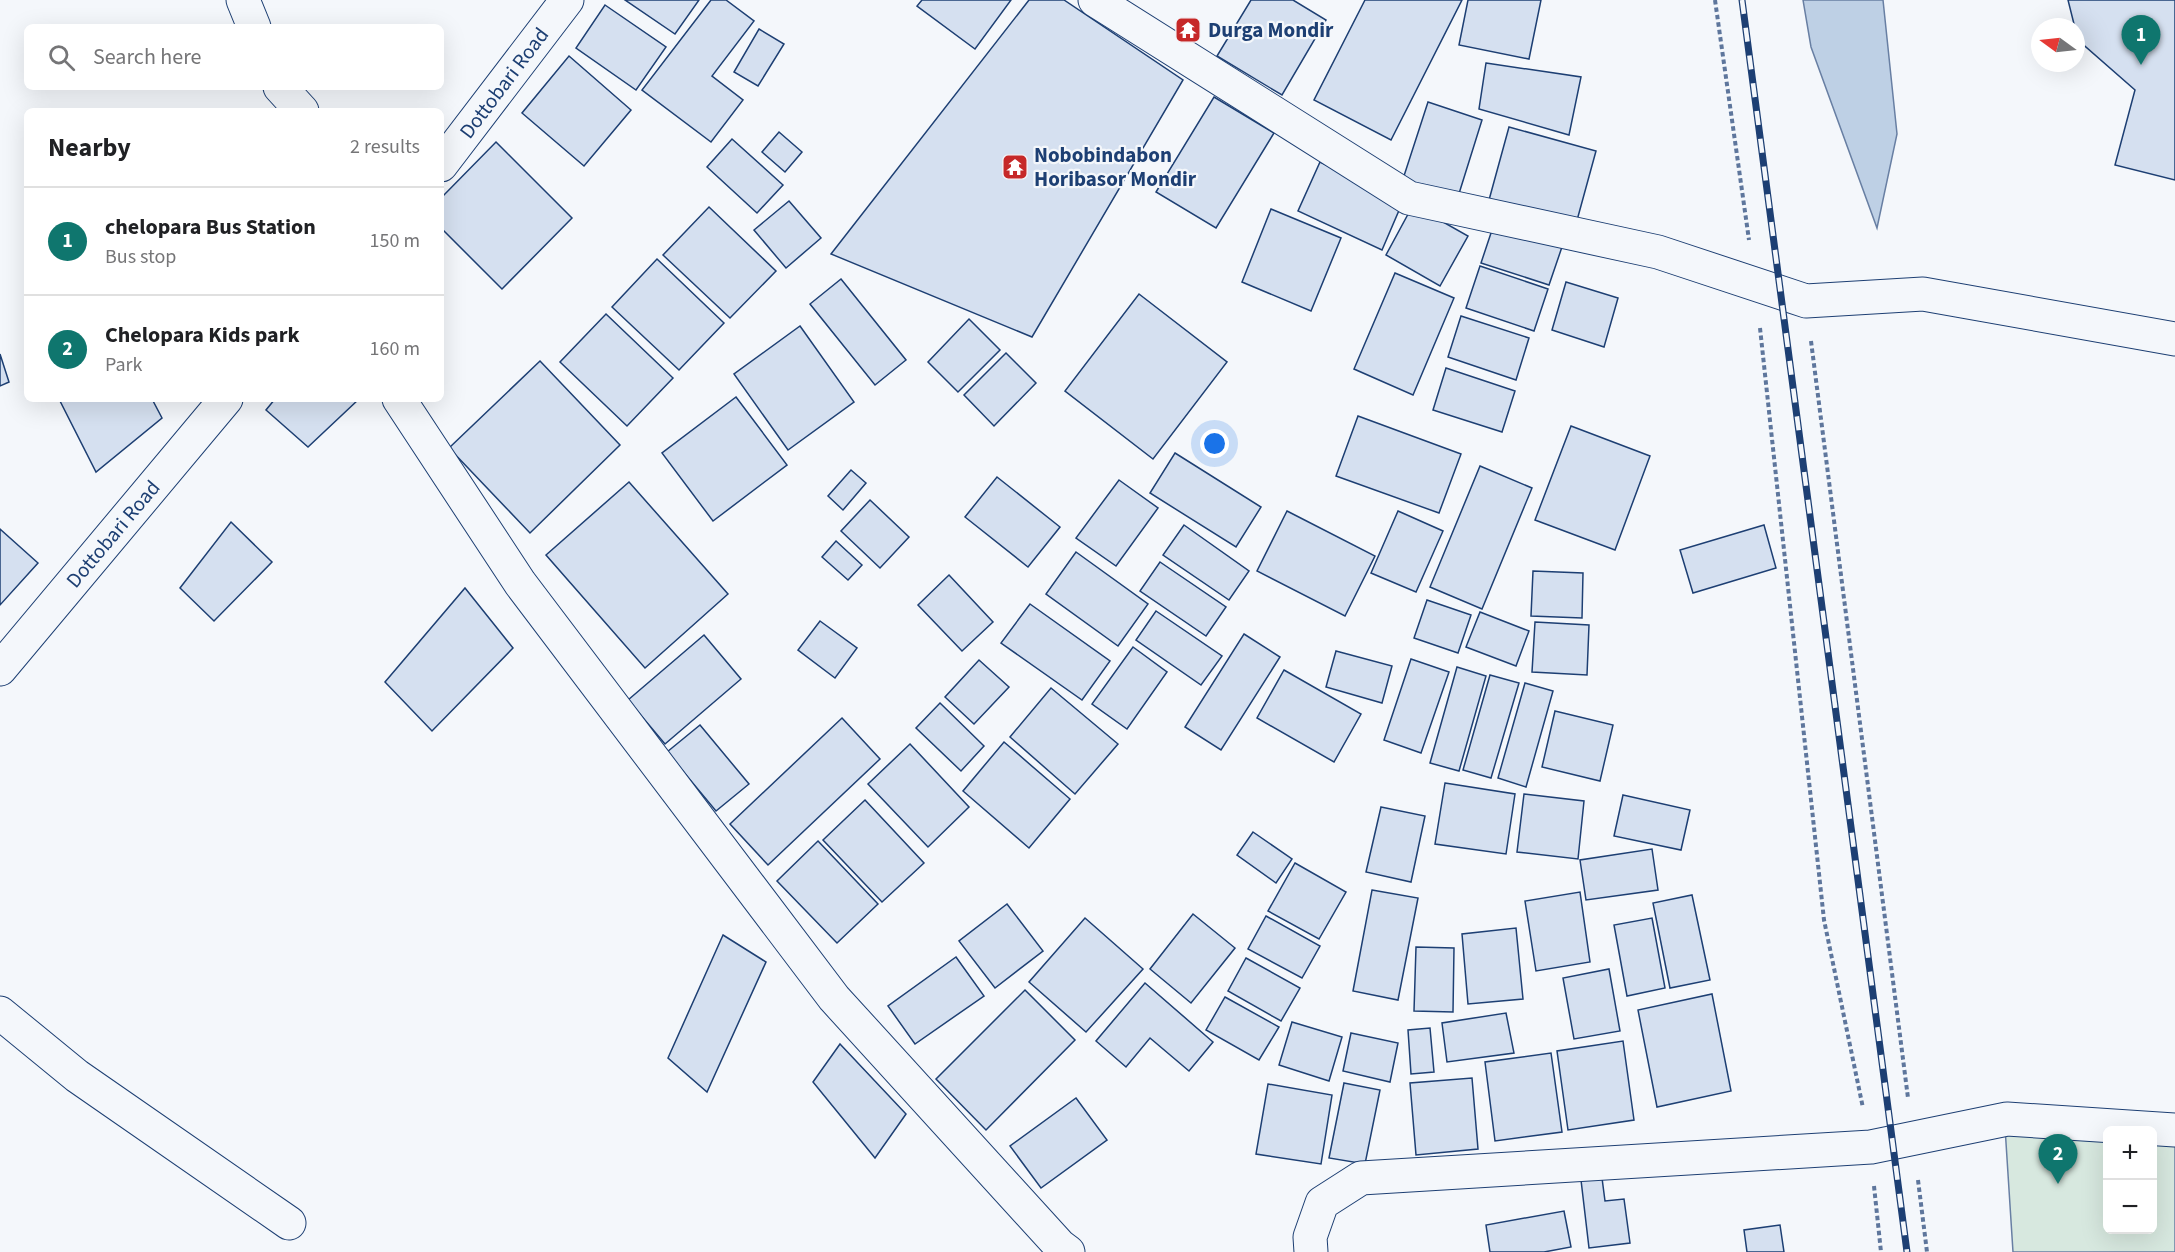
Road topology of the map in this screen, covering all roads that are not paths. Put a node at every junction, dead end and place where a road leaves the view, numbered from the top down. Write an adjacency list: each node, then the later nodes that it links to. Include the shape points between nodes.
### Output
1 (243, 0): 4 (street)
2 (567, 0): 7 (street, Dottobari Road)
3 (1095, 0): 8 (street, via 1409,198 1658,252 1806,301 1923,294)
4 (253, 24)
5 (283, 90): 6 (street)
6 (299, 108)
7 (444, 161)
8 (2175, 339)
9 (223, 402): 11 (street, Dottobari Road)
10 (401, 402): 15 (street, via 520,583 834,998)
11 (0, 669)
12 (0, 1013): 14 (street, via 76,1076)
13 (2175, 1130): 16 (street, via 2007,1119 1870,1146 1361,1178 1322,1203 1310,1237)
14 (289, 1223)
15 (1068, 1252)
16 (1311, 1252)

